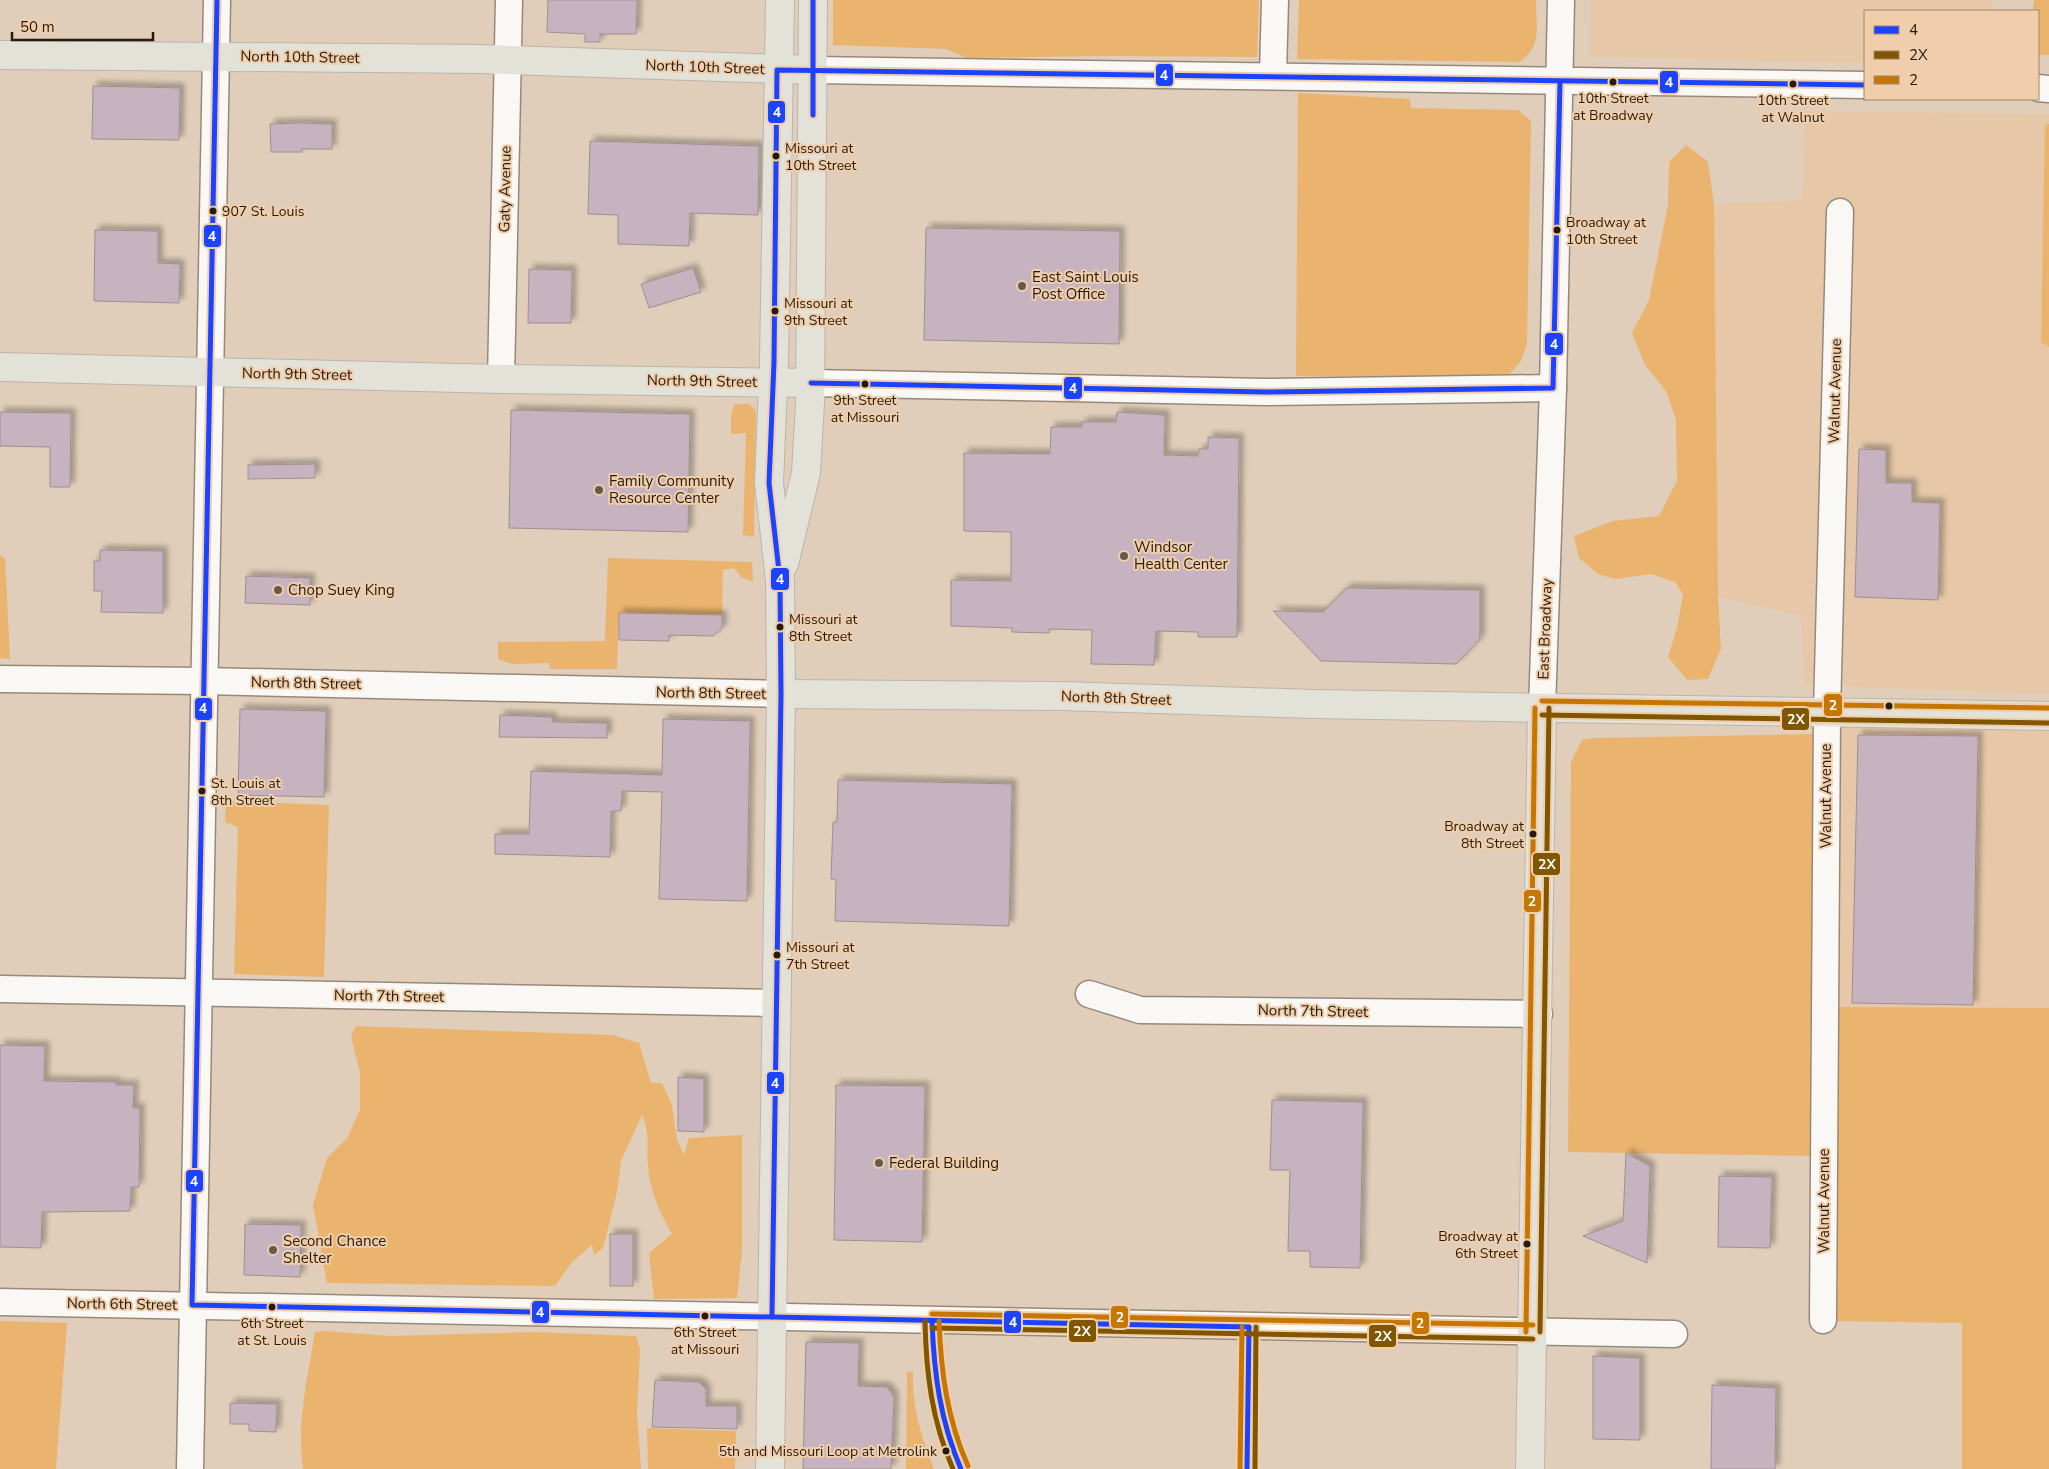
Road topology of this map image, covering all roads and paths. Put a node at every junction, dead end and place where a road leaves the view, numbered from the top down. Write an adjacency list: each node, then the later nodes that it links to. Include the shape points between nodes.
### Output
1 (217, 0): 8 (street)
2 (509, 0): 9 (street, Gaty Avenue)
3 (780, 0): 10 (main road)
4 (813, 0): 11 (main road)
5 (1275, 0): 12 (street)
6 (1562, 0): 13 (street, East Broadway)
7 (0, 55): 8 (main road, North 10th Street)
8 (217, 55): 9 (main road, North 10th Street); 17 (street)
9 (508, 60): 10 (main road, North 10th Street); 18 (street, Gaty Avenue)
10 (777, 70): 11 (main road, North 10th Street); 19 (main road)
11 (813, 70): 12 (street, North 10th Street); 20 (main road)
12 (1273, 75): 13 (street, North 10th Street)
13 (1560, 82): 14 (street, North 10th Street); 21 (street, East Broadway)
14 (1864, 85)
15 (1840, 212): 27 (street, Walnut Avenue)
16 (0, 367): 17 (main road, North 9th Street)
17 (211, 372): 18 (main road, North 9th Street); 24 (street)
18 (501, 379): 19 (main road, North 9th Street)
19 (774, 382): 20 (main road, North 9th Street); 22 (main road, via 768,483)
20 (811, 383): 21 (street, North 9th Street, via 1265,392); 22 (main road, via 806,473)
21 (1553, 388): 26 (street, East Broadway)
22 (780, 580): 25 (main road)
23 (0, 678): 24 (street, North 8th Street)
24 (204, 681): 25 (street, North 8th Street); 30 (street)
25 (781, 694): 26 (main road, North 8th Street, via 1062,696); 32 (main road)
26 (1542, 708): 27 (main road, North 8th Street); 33 (main road, East Broadway)
27 (1827, 712): 28 (main road, North 8th Street); 37 (street, Walnut Avenue)
28 (2049, 716)
29 (0, 989): 30 (street, North 7th Street)
30 (197, 992): 32 (street, North 7th Street); 35 (street)
31 (1090, 994): 33 (street, North 7th Street, via 1140,1010)
32 (777, 1003): 36 (main road)
33 (1539, 1014): 38 (main road, East Broadway)
34 (0, 1302): 35 (street, North 6th Street)
35 (192, 1306): 36 (street, North 6th Street); 40 (street)
36 (772, 1317): 38 (street, North 6th Street); 41 (main road)
37 (1823, 1320)
38 (1533, 1332): 39 (street, North 6th Street); 42 (main road, East Broadway)
39 (1674, 1334)
40 (190, 1469)
41 (770, 1469)
42 (1530, 1469)

